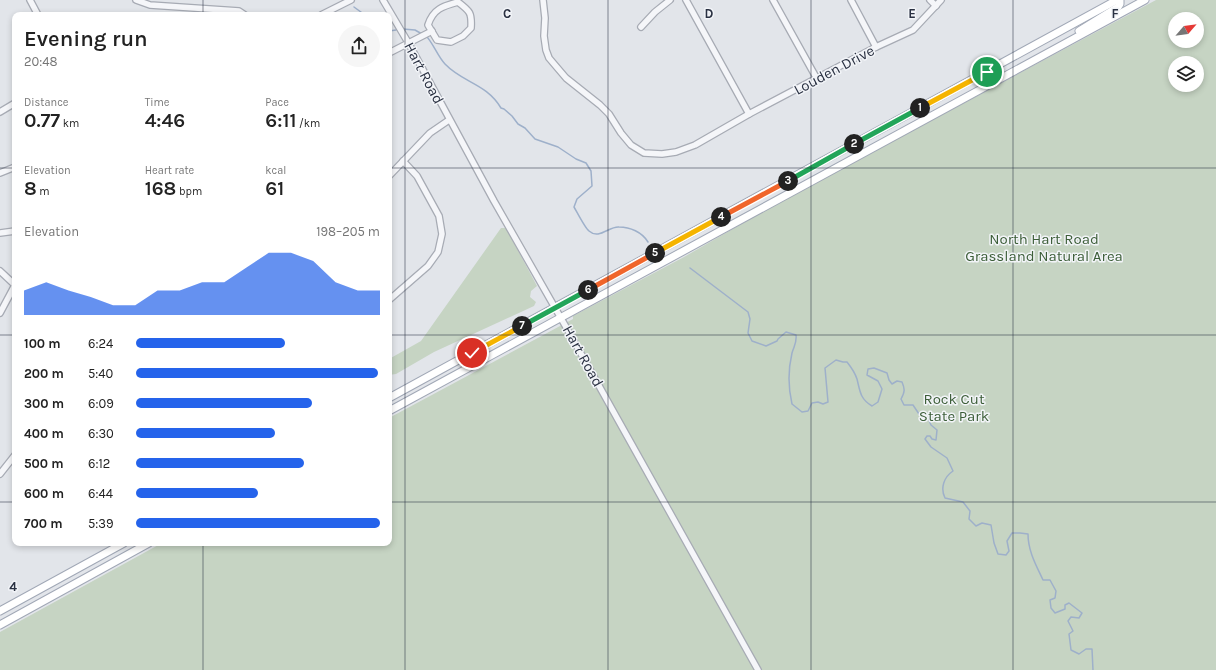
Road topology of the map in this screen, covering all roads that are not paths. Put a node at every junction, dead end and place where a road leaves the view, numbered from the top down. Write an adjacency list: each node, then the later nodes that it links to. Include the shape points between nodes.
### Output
1 (30, 0): 15 (street)
2 (136, 0): 16 (street, via 150,5)
3 (351, 0): 17 (street)
4 (383, 0): 18 (street, Hart Road)
5 (543, 0): 29 (street, Louden Drive, via 544,36 550,58 566,78 610,114 631,145 644,153 676,152 695,145)
6 (670, 0): 20 (street)
7 (686, 0): 29 (street)
8 (773, 0): 26 (street)
9 (851, 0): 24 (street)
10 (930, 0): 14 (street)
11 (941, 0): 14 (street, Louden Drive)
12 (1119, 0): 22 (main road, via 1118,7 1078,31); 41 (main road)
13 (1145, 0): 22 (main road)
14 (936, 6): 24 (street, Louden Drive, via 913,30)
15 (36, 12)
16 (240, 12)
17 (327, 12)
18 (390, 12)
19 (392, 15): 23 (street, Hart Road)
20 (641, 27)
21 (432, 32): 21 (street, via 428,25 431,16 444,6 458,2 469,10 471,28 463,36 451,42 437,40); 23 (street)
22 (1069, 41): 43 (main road)
23 (409, 44): 25 (street); 30 (street, Hart Road)
24 (876, 47): 26 (street, Louden Drive)
25 (392, 52)
26 (817, 79): 29 (street, Louden Drive)
27 (12, 105): 28 (street)
28 (0, 112)
29 (749, 114)
30 (449, 120): 31 (street, via 430,133); 41 (street, Hart Road)
31 (403, 161): 34 (street); 40 (street, via 417,176 439,216 442,234 438,252 428,266)
32 (12, 167): 33 (street)
33 (0, 173)
34 (392, 173)
35 (12, 231): 36 (street)
36 (0, 233)
37 (0, 271): 38 (street)
38 (12, 282)
39 (12, 291): 42 (street)
40 (392, 297)
41 (555, 308): 43 (street, Hart Road); 44 (main road)
42 (0, 313)
43 (561, 317): 45 (main road); 52 (street, Hart Road)
44 (392, 396)
45 (392, 409)
46 (12, 459): 47 (street)
47 (0, 474)
48 (119, 546): 50 (main road)
49 (144, 546): 51 (main road)
50 (0, 611)
51 (0, 625)
52 (758, 670)

